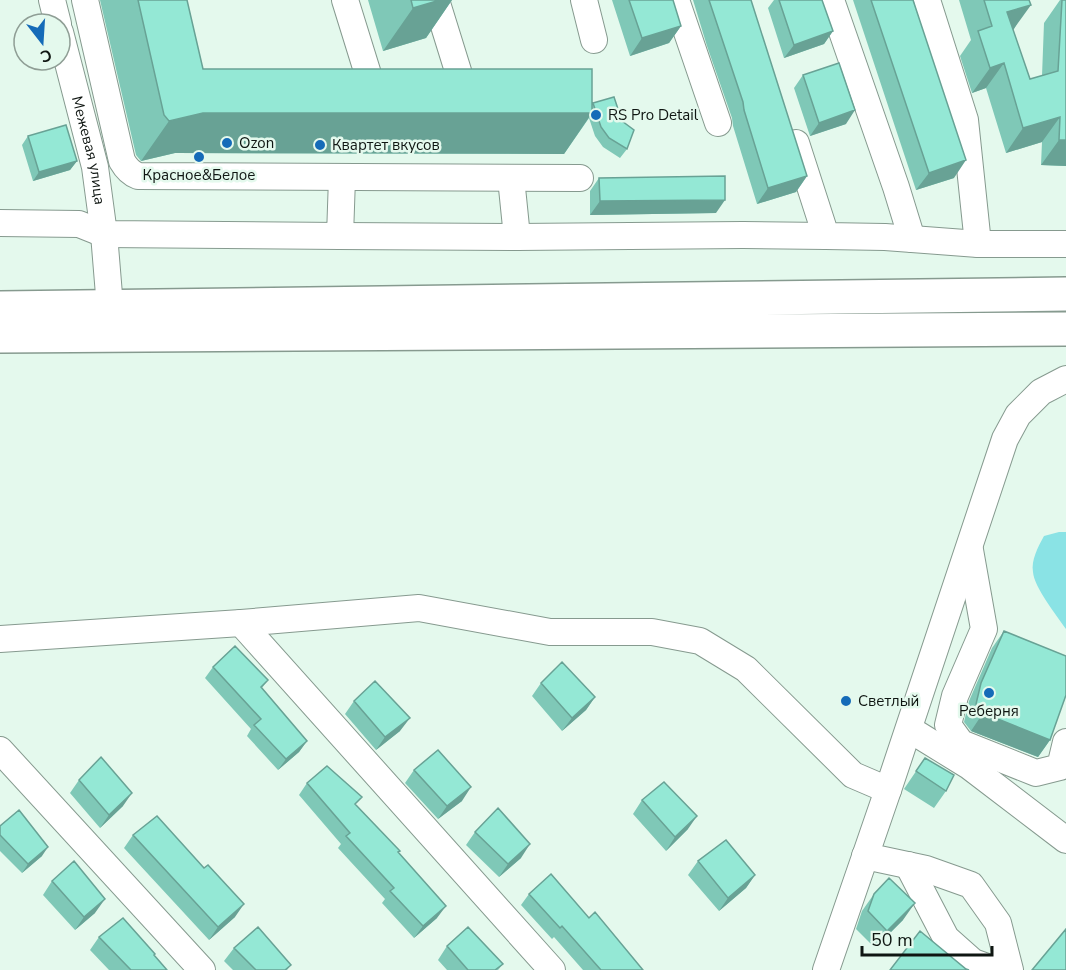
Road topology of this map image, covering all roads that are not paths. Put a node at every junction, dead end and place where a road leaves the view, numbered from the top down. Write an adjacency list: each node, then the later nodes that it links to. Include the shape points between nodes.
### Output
1 (85, 0): 14 (street, via 122,161 132,174)
2 (345, 0): 10 (street)
3 (436, 0): 11 (street)
4 (584, 0): 8 (street)
5 (676, 0): 12 (street)
6 (831, 0): 22 (street)
7 (927, 0): 23 (street, via 965,120)
8 (594, 40)
9 (70, 72): 18 (street, Межевая улица, via 95,167)
10 (372, 87)
11 (463, 87)
12 (718, 123)
13 (789, 124): 20 (street)
14 (342, 178): 15 (street); 19 (street)
15 (511, 178): 16 (street); 21 (street)
16 (580, 178)
17 (0, 223): 18 (street, via 79,224)
18 (104, 234): 19 (street); 27 (street, Межевая улица)
19 (340, 236): 21 (street)
20 (826, 236): 21 (street); 22 (street)
21 (517, 237)
22 (912, 239): 23 (street)
23 (978, 244): 24 (street)
24 (1066, 244)
25 (1066, 294): 26 (main road)
26 (378, 302): 27 (main road); 30 (street, via 387,319)
27 (110, 307): 28 (main road)
28 (0, 308)
29 (1066, 329): 30 (main road)
30 (379, 334): 31 (main road)
31 (0, 336)
32 (1066, 379): 33 (street, via 1041,392 1018,415 1005,439)
33 (969, 547): 36 (street); 37 (street, via 994,633 955,696 948,725 961,743 1036,773 1060,767)
34 (241, 623): 35 (street); 39 (street, via 418,608 550,632 652,632 700,641 746,669 853,775); 44 (street)
35 (0, 639)
36 (909, 729): 39 (street); 40 (street, via 969,766)
37 (1066, 742)
38 (0, 750): 43 (street)
39 (888, 790): 41 (street)
40 (1066, 840)
41 (866, 856): 42 (street); 45 (street)
42 (908, 865): 46 (street, via 946,938 973,962); 47 (street, via 971,885 998,923)
43 (202, 970)
44 (552, 970)
45 (826, 970)
46 (995, 970)
47 (1010, 970)

